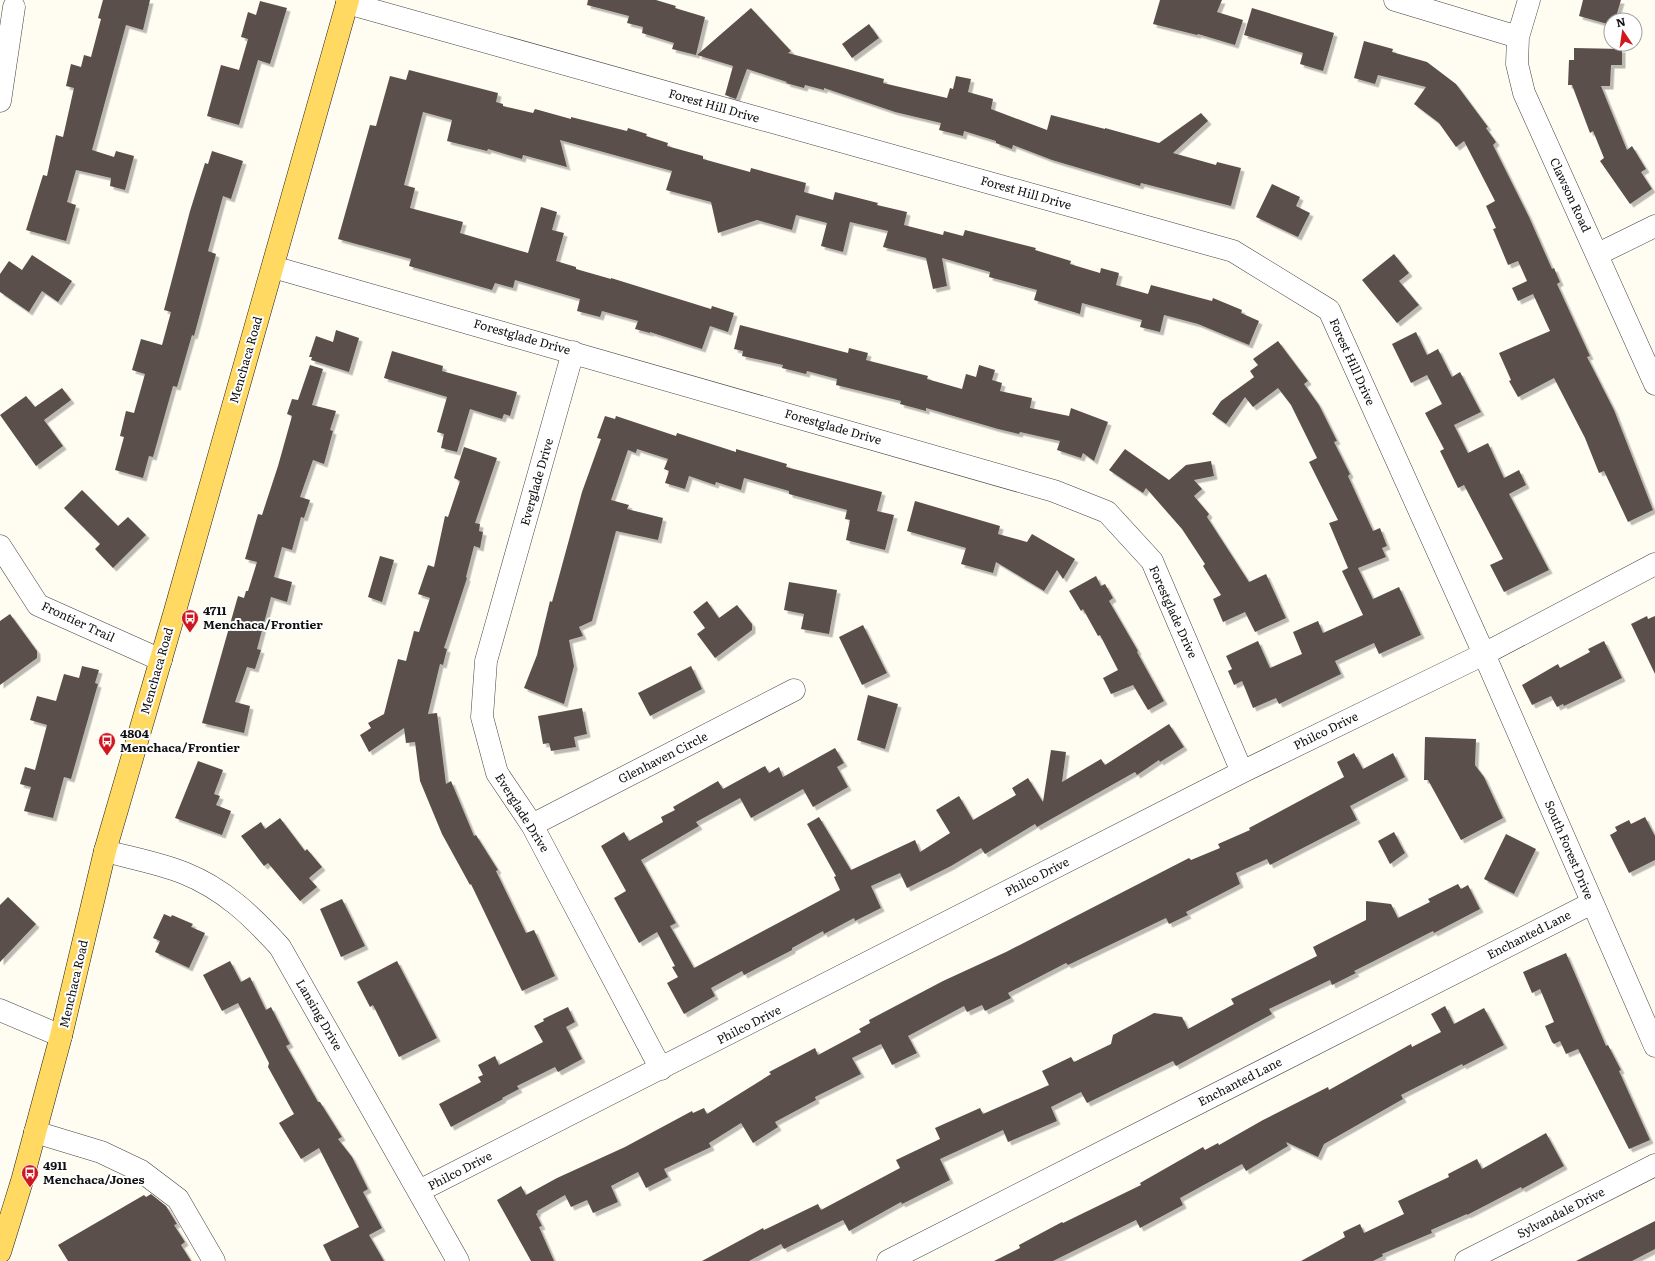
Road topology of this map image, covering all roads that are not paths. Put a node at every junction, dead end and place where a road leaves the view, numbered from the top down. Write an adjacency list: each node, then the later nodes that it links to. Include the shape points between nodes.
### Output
1 (1395, 0): 5 (street)
2 (1529, 0): 5 (street, Clawson Road)
3 (347, 2): 9 (main road, Menchaca Road); 14 (street, Forest Hill Drive, via 1233,251 1328,310)
4 (14, 7): 6 (street)
5 (1518, 37): 8 (street, Clawson Road, via 1517,64 1524,93)
6 (0, 101)
7 (1655, 226): 8 (street)
8 (1598, 254): 11 (street, Clawson Road)
9 (273, 267): 10 (street, Forestglade Drive); 15 (main road, Menchaca Road)
10 (573, 352): 17 (street, Forestglade Drive, via 1054,491 1107,512 1152,561); 18 (street, Everglade Drive, via 486,661 482,717 496,773)
11 (1655, 384)
12 (0, 546): 15 (street, Frontier Trail, via 38,605)
13 (1655, 564): 14 (street, Philco Drive)
14 (1484, 654): 17 (street, Philco Drive); 20 (street, South Forest Drive)
15 (161, 660): 19 (main road, Menchaca Road)
16 (794, 690): 18 (street, Glenhaven Circle)
17 (1242, 772): 24 (street, Philco Drive)
18 (532, 825): 24 (street, Everglade Drive)
19 (105, 851): 22 (main road, Menchaca Road); 27 (street, Lansing Drive, via 184,873 220,892 250,914 280,947)
20 (1592, 903): 23 (street, South Forest Drive); 31 (street, Enchanted Lane)
21 (0, 1010): 22 (street)
22 (61, 1036): 25 (main road, Menchaca Road)
23 (1655, 1046)
24 (661, 1069): 27 (street, Philco Drive)
25 (35, 1132): 28 (main road, Menchaca Road); 29 (street, via 101,1152 141,1171 178,1199)
26 (1655, 1165): 32 (street, Sylvandale Drive)
27 (420, 1191): 30 (street, Lansing Drive)
28 (0, 1252)
29 (214, 1261)
30 (458, 1261)
31 (888, 1261)
32 (1466, 1261)

